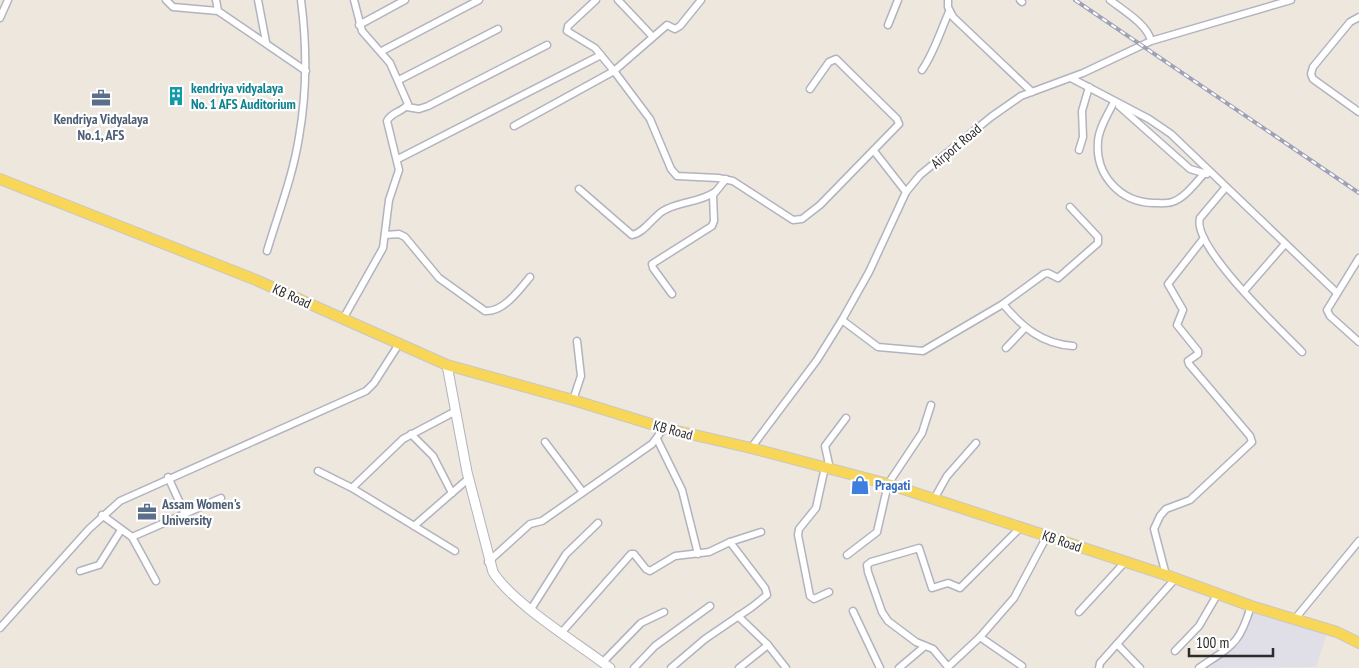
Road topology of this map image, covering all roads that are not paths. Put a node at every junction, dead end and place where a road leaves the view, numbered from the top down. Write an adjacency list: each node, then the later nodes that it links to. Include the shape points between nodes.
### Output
1 (8, 0): 19 (street)
2 (166, 0): 16 (street, via 172,7)
3 (216, 0): 16 (street)
4 (258, 0): 25 (street)
5 (301, 0): 30 (street)
6 (354, 0): 20 (street)
7 (405, 0): 20 (street)
8 (479, 0): 27 (street)
9 (618, 0): 23 (street)
10 (701, 0): 23 (street, via 680,26 675,29 667,24)
11 (898, 0): 21 (street)
12 (948, 0): 17 (street)
13 (1110, 0): 24 (street, via 1142,26)
14 (1291, 0): 24 (street, Airport Road)
15 (594, 1): 28 (street, via 567,28 571,35 591,45)
16 (218, 11): 25 (street)
17 (949, 12): 29 (street, via 933,53); 36 (street)
18 (1359, 17): 39 (street, via 1350,22 1313,67 1311,74 1313,79)
19 (0, 18)
20 (359, 25): 27 (street)
21 (888, 25)
22 (498, 30): 33 (street)
23 (652, 36): 31 (street)
24 (1152, 41): 32 (street, Airport Road)
25 (266, 42): 30 (street)
26 (547, 45): 38 (street, via 428,106)
27 (382, 52): 33 (street)
28 (601, 55): 31 (street); 43 (street)
29 (922, 70)
30 (306, 71): 56 (street, via 299,139)
31 (614, 71): 40 (street); 46 (street, via 650,119 674,173 681,177)
32 (1071, 78): 34 (street); 36 (street, Airport Road)
33 (399, 80): 38 (street, via 408,100)
34 (1089, 87): 37 (street); 41 (street, via 1082,111 1083,137)
35 (810, 90): 42 (street, via 831,60 843,63 898,121 897,127)
36 (1032, 92): 51 (street, Airport Road, via 1010,102 991,117 920,176)
37 (1112, 100): 44 (street, via 1190,170); 44 (street, via 1098,146 1100,163 1122,195 1138,202 1171,203); 45 (street, via 1171,134)
38 (407, 106): 43 (street, via 387,121)
39 (1359, 112)
40 (514, 126)
41 (1079, 150)
42 (874, 151): 46 (street, via 820,205 798,220 788,217 740,184); 51 (street)
43 (398, 159): 53 (street, via 399,170)
44 (1204, 174): 45 (street)
45 (1213, 175): 48 (street)
46 (726, 179): 50 (street)
47 (0, 180): 63 (main road, KB Road, via 256,280)
48 (1226, 187): 54 (street, via 1200,218 1198,224); 55 (street)
49 (579, 189): 50 (street, via 632,236 665,210)
50 (715, 192): 61 (street, via 712,226 652,264)
51 (906, 192): 64 (street, Airport Road)
52 (1070, 207): 62 (street, via 1098,237 1098,243 1058,278 1046,273)
53 (385, 235): 58 (street, via 405,237 439,278 485,311 503,305); 63 (street, via 378,261)
54 (1204, 238): 59 (street, via 1220,265); 110 (street, via 1168,284 1183,310 1177,325 1198,351 1188,361 1189,364 1252,442 1190,500 1166,509 1160,516 1154,529)
55 (1285, 244): 59 (street); 60 (street)
56 (267, 251)
57 (1359, 258): 60 (street)
58 (530, 277)
59 (1244, 291): 71 (street)
60 (1336, 293): 67 (street, via 1328,306 1328,313)
61 (672, 294)
62 (1002, 304): 64 (street, via 918,352 878,347); 65 (street)
63 (343, 319): 68 (main road, KB Road)
64 (842, 320): 82 (street, Airport Road, via 817,360)
65 (1025, 328): 69 (street, via 1054,344); 70 (street)
66 (577, 341): 73 (street, via 581,376)
67 (1359, 342)
68 (399, 344): 72 (main road, KB Road); 85 (street, via 374,384 366,391)
69 (1073, 346)
70 (1006, 348)
71 (1302, 352)
72 (447, 365): 73 (main road, KB Road); 75 (main road)
73 (573, 400): 77 (main road, KB Road)
74 (931, 405): 87 (street, via 922,433)
75 (454, 412): 78 (street); 86 (main road)
76 (846, 418): 83 (street, via 825,446)
77 (664, 428): 79 (street); 82 (main road, KB Road)
78 (411, 434): 88 (street, via 395,445); 90 (street, via 433,456)
79 (657, 439): 89 (street); 105 (street, via 682,490)
80 (545, 442): 89 (street)
81 (976, 443): 92 (street, via 947,476)
82 (751, 448): 83 (main road, KB Road)
83 (827, 468): 87 (main road, KB Road); 112 (street, via 816,508 798,535 810,596 814,599)
84 (318, 471): 88 (street)
85 (168, 477): 93 (street); 94 (street, via 126,497)
86 (468, 479): 90 (street); 107 (main road)
87 (888, 484): 92 (main road, KB Road); 106 (street, via 875,535)
88 (352, 488): 96 (street)
89 (582, 491): 107 (street, via 542,521 530,524)
90 (452, 493): 96 (street)
91 (221, 498): 93 (street)
92 (934, 499): 97 (main road, KB Road)
93 (185, 514): 101 (street)
94 (102, 515): 98 (street); 122 (street)
95 (598, 523): 116 (street, via 566,554)
96 (414, 526): 104 (street)
97 (1021, 527): 100 (main road, KB Road); 128 (street, via 960,588 948,583 932,588 919,548 879,558 868,565 885,617)
98 (121, 530): 101 (street); 109 (street, via 100,565)
99 (761, 532): 103 (street)
100 (1047, 536): 108 (main road, KB Road); 124 (street, via 1018,593)
101 (132, 537): 111 (street)
102 (1359, 541): 121 (street)
103 (730, 542): 105 (street); 120 (street, via 767,593)
104 (455, 551)
105 (698, 554): 123 (street, via 675,556 650,571 634,554 630,554)
106 (846, 555)
107 (488, 562): 116 (main road, via 501,584)
108 (1125, 562): 110 (main road, KB Road); 119 (street)
109 (80, 571)
110 (1170, 577): 113 (main road, KB Road); 126 (street)
111 (156, 581)
112 (829, 592)
113 (1218, 595): 115 (main road, KB Road); 129 (street, via 1199,626)
114 (710, 606): 132 (street, via 654,646)
115 (1251, 606): 121 (main road, KB Road); 140 (street, via 1237,642)
116 (531, 608): 123 (main road)
117 (853, 611): 136 (street)
118 (664, 612): 130 (street, via 641,623)
119 (1079, 612)
120 (738, 616): 127 (street); 133 (street, via 705,638)
121 (1294, 620): 125 (main road, KB Road, via 1337,632)
122 (0, 628)
123 (562, 632): 130 (main road)
124 (980, 637): 128 (street, via 948,668 933,649); 131 (street)
125 (1359, 643)
126 (1117, 644): 138 (street); 139 (street)
127 (768, 645): 134 (street); 135 (street)
128 (925, 646): 137 (street)
129 (1175, 651)
130 (607, 665)
131 (1022, 666)
132 (634, 668)
133 (672, 668)
134 (739, 668)
135 (786, 668)
136 (880, 668)
137 (899, 668)
138 (1099, 668)
139 (1140, 668)
140 (1199, 668)

